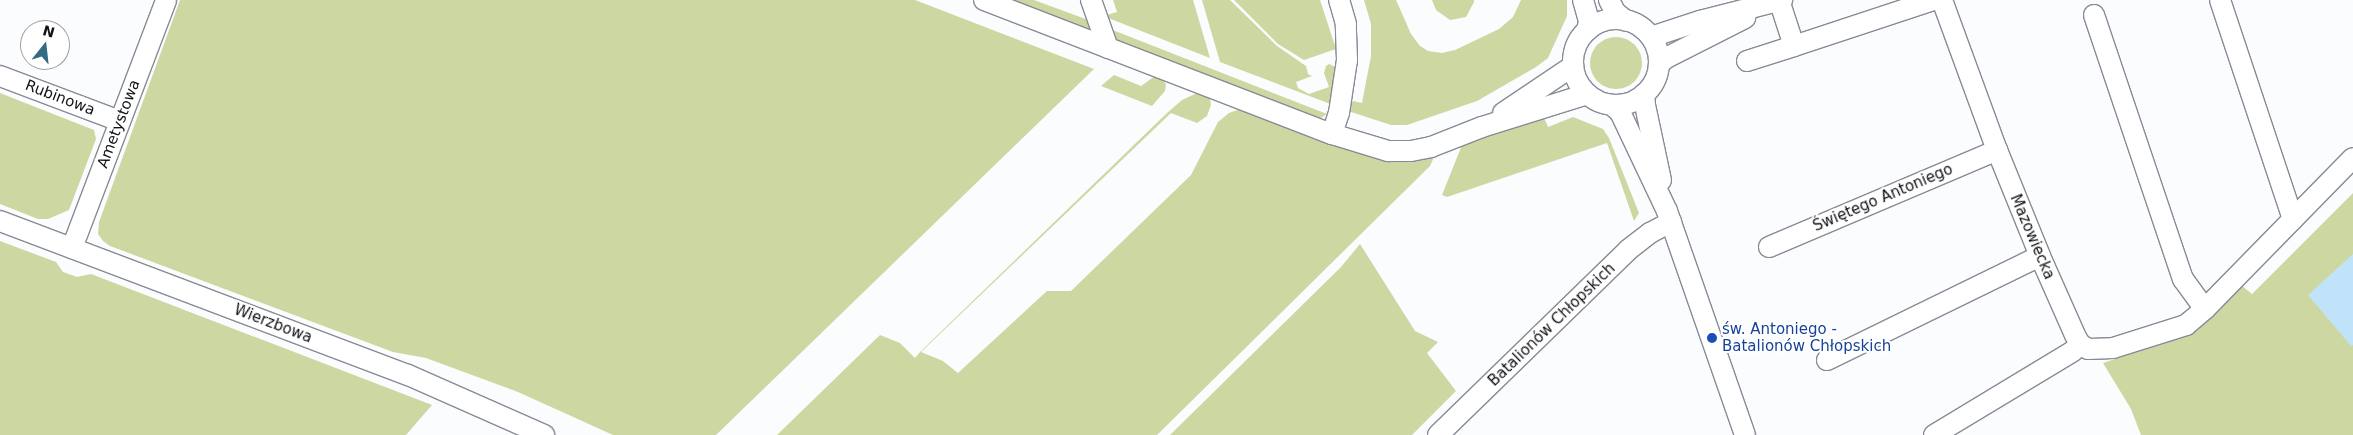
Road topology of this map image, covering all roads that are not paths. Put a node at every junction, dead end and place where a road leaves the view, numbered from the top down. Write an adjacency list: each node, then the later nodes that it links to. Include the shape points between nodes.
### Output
1 (166, 0): 24 (street, Ametystowa)
2 (984, 0): 16 (street)
3 (1092, 0): 16 (street)
4 (1339, 0): 26 (street, via 1346,24 1347,60 1339,113)
5 (1583, 0): 13 (street, via 1589,21)
6 (1609, 0): 12 (street, via 1615,12)
7 (1933, 0): 15 (street)
8 (1942, 0): 27 (street, Mazowiecka)
9 (2220, 0): 30 (street)
10 (1778, 1): 14 (street); 15 (street); 18 (street)
11 (2094, 16): 35 (street, via 2182,278)
12 (1626, 21): 13 (street, via 1607,21); 14 (street)
13 (1587, 31): 19 (street, via 1576,48)
14 (1651, 37): 18 (street, via 1658,49)
15 (1794, 46): 17 (street)
16 (1108, 48): 26 (street)
17 (1747, 61)
18 (1659, 64): 22 (street, via 1654,80)
19 (1573, 66): 21 (street, via 1577,81); 25 (street)
20 (0, 76): 24 (street, Rubinowa)
21 (1587, 94): 23 (street); 25 (street)
22 (1644, 94): 23 (street, via 1628,104); 29 (street)
23 (1613, 106): 29 (street, via 1620,112)
24 (120, 121): 33 (street, Ametystowa)
25 (1482, 127): 26 (street, via 1431,147 1411,151 1388,152)
26 (1332, 134)
27 (1997, 150): 32 (street, Świętego Antoniego); 34 (street, Mazowiecka)
28 (2353, 158): 30 (street)
29 (1669, 216): 39 (street, Batalionów Chłopskich, via 1628,250); 40 (street)
30 (2292, 219): 35 (street)
31 (0, 221): 33 (street, Wierzbowa)
32 (1769, 247)
33 (72, 248): 38 (street, Wierzbowa, via 408,375)
34 (2040, 256): 36 (street, Mazowiecka); 37 (street)
35 (2206, 309): 36 (street, via 2186,325 2113,348 2088,349)
36 (2080, 344): 41 (street)
37 (1827, 360)
38 (544, 435)
39 (1438, 435)
40 (1745, 435)
41 (1934, 435)

